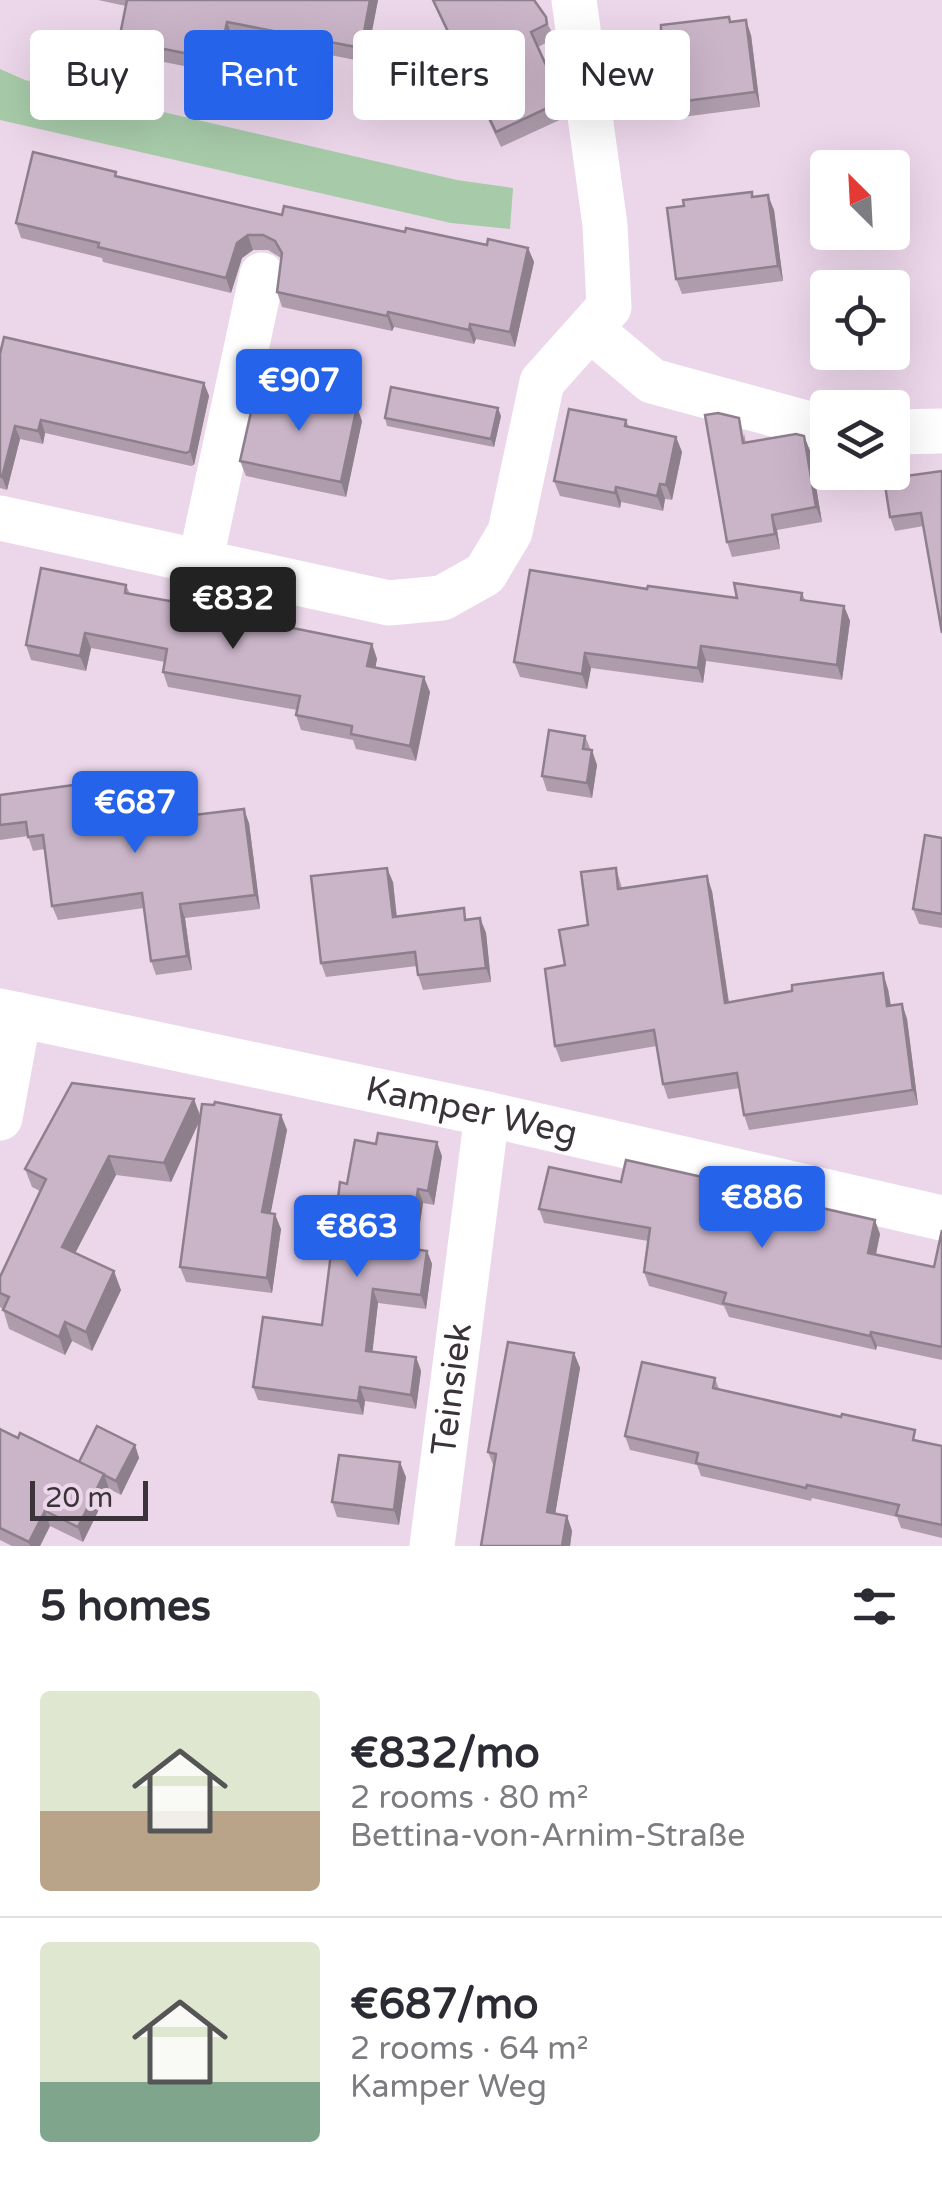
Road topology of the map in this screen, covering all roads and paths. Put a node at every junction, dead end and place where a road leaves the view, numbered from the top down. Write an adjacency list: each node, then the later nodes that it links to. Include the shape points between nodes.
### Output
1 (574, 0): 3 (street, via 605,225 609,307)
2 (262, 275): 8 (street)
3 (590, 329): 4 (street, via 652,382); 8 (street, via 542,382 510,532 485,574 442,598 389,603)
4 (810, 424)
5 (942, 431): 6 (street)
6 (910, 432)
7 (0, 518): 8 (street)
8 (200, 563)
9 (10, 1013): 10 (street, Kamper Weg); 11 (street)
10 (488, 1114): 12 (street, Kamper Weg); 13 (street, Teinsiek)
11 (0, 1118)
12 (942, 1218)
13 (432, 1546)

